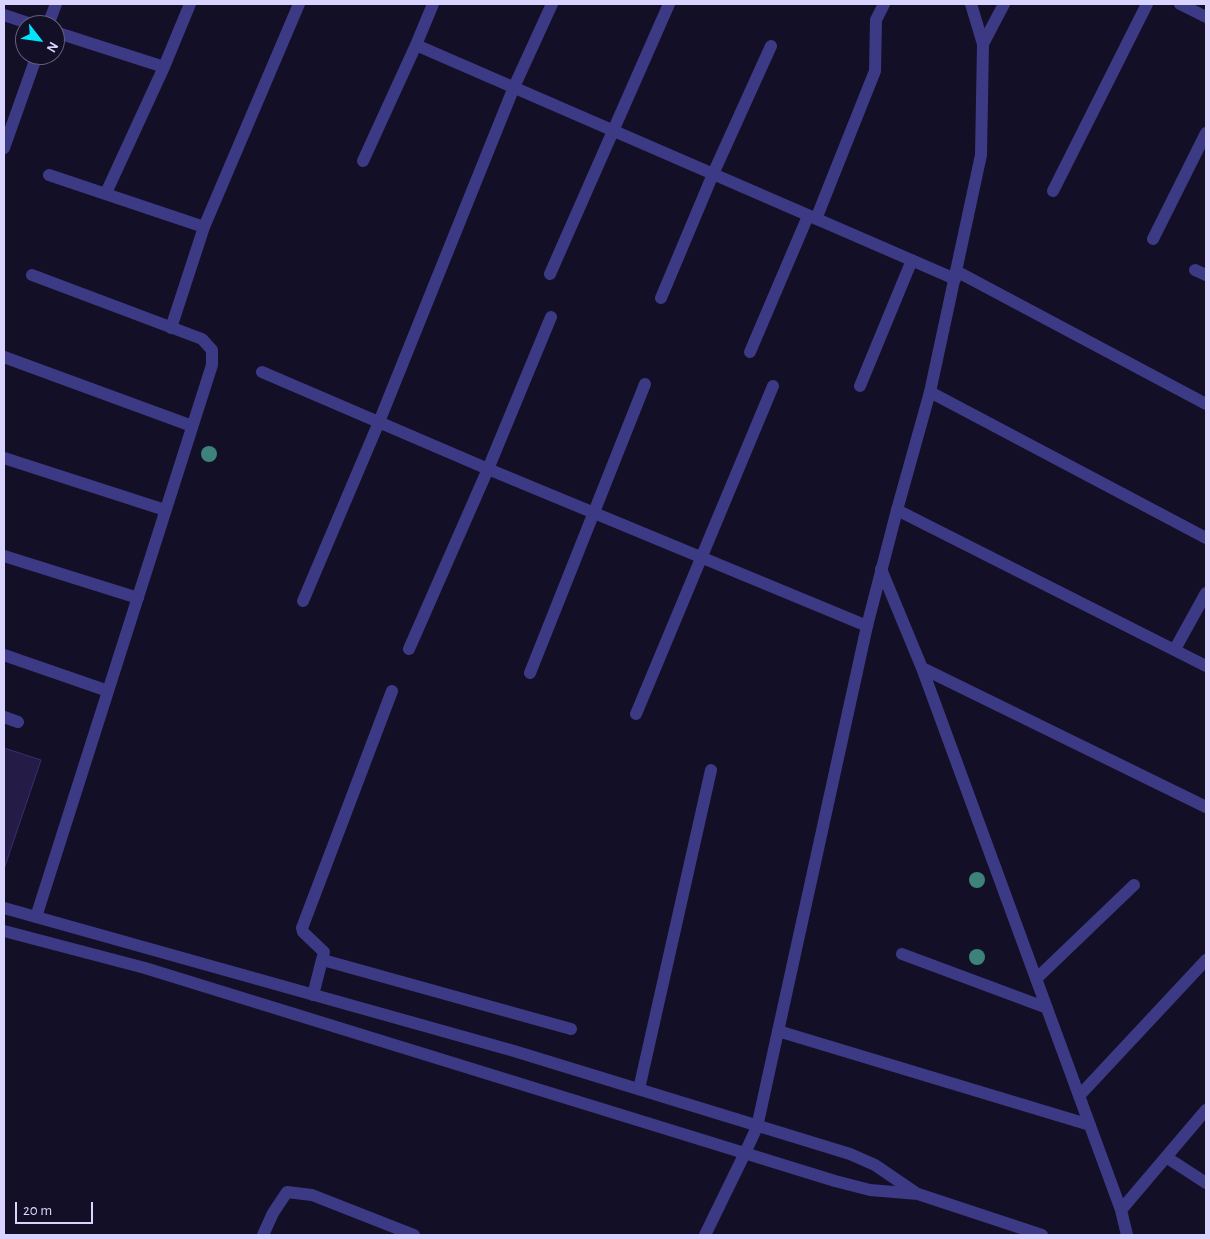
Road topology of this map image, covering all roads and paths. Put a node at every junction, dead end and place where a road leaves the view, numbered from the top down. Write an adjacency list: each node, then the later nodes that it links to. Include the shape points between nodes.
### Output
1 (190, 4): 17 (street)
2 (299, 4): 28 (street)
3 (433, 4): 14 (street)
4 (552, 4): 18 (street)
5 (669, 4): 19 (street)
6 (884, 4): 27 (street, via 876,20 875,71)
7 (971, 4): 13 (street)
8 (1004, 4): 13 (street)
9 (1147, 4): 25 (street)
10 (1180, 4): 11 (street)
11 (1206, 17)
12 (65, 35): 17 (street)
13 (983, 44): 33 (street, via 981,155)
14 (416, 45): 18 (street); 22 (street)
15 (771, 46): 23 (street)
16 (33, 65): 21 (street)
17 (164, 67): 26 (street)
18 (514, 87): 19 (street); 45 (street)
19 (613, 131): 23 (street); 31 (street)
20 (1206, 134): 29 (street)
21 (4, 148)
22 (363, 162)
23 (713, 174): 27 (street); 34 (street)
24 (49, 175): 26 (street)
25 (1053, 191)
26 (106, 193): 28 (street)
27 (812, 218): 30 (street); 37 (street)
28 (204, 227): 36 (street)
29 (1153, 239)
30 (912, 260): 33 (street); 42 (street)
31 (550, 274)
32 (32, 275): 36 (street)
33 (955, 275): 43 (street); 44 (street)
34 (660, 298)
35 (551, 317): 48 (street)
36 (172, 328): 46 (street, via 202,339 212,350 212,365)
37 (750, 352)
38 (4, 357): 46 (street)
39 (262, 372): 45 (street)
40 (645, 384): 51 (street)
41 (773, 386): 54 (street)
42 (860, 386)
43 (930, 392): 50 (street); 52 (street)
44 (1206, 404)
45 (379, 422): 48 (street); 58 (street)
46 (192, 426): 49 (street)
47 (4, 458): 49 (street)
48 (488, 469): 51 (street); 60 (street)
49 (166, 510): 57 (street)
50 (897, 510): 55 (street); 61 (street)
51 (594, 513): 54 (street); 65 (street)
52 (1206, 538)
53 (4, 556): 57 (street)
54 (702, 557): 59 (street); 68 (street)
55 (881, 569): 59 (street); 64 (street)
56 (1206, 593): 61 (street)
57 (138, 598): 66 (street)
58 (303, 600)
59 (867, 626): 84 (street)
60 (409, 649)
61 (1175, 650): 63 (street)
62 (4, 655): 66 (street)
63 (1206, 666)
64 (922, 668): 72 (street); 80 (street)
65 (530, 673)
66 (108, 691): 75 (street)
67 (392, 691): 78 (street, via 302,928 324,952)
68 (636, 714)
69 (4, 717): 70 (street)
70 (18, 722)
71 (711, 770): 85 (street)
72 (1206, 807)
73 (1134, 884): 80 (street)
74 (4, 908): 75 (street)
75 (36, 917): 81 (street)
76 (4, 931): 90 (street, via 145,968)
77 (902, 954): 82 (street)
78 (323, 960): 81 (street); 83 (street)
79 (1206, 960): 86 (street)
80 (1036, 979): 82 (street)
81 (313, 995): 85 (street)
82 (1047, 1008): 86 (street)
83 (571, 1029)
84 (778, 1031): 88 (street); 89 (street)
85 (638, 1089): 89 (street)
86 (1079, 1096): 88 (street)
87 (1206, 1110): 91 (street)
88 (1090, 1125): 94 (street)
89 (757, 1127): 90 (street); 93 (street, via 850,1154 875,1165)
90 (744, 1153): 93 (street, via 852,1186); 98 (street)
91 (1166, 1157): 92 (street); 94 (street)
92 (1206, 1183)
93 (918, 1194): 95 (street)
94 (1121, 1210): 99 (street)
95 (1036, 1234)
96 (263, 1235): 97 (street, via 287,1192 312,1196)
97 (414, 1235)
98 (704, 1235)
99 (1127, 1235)

